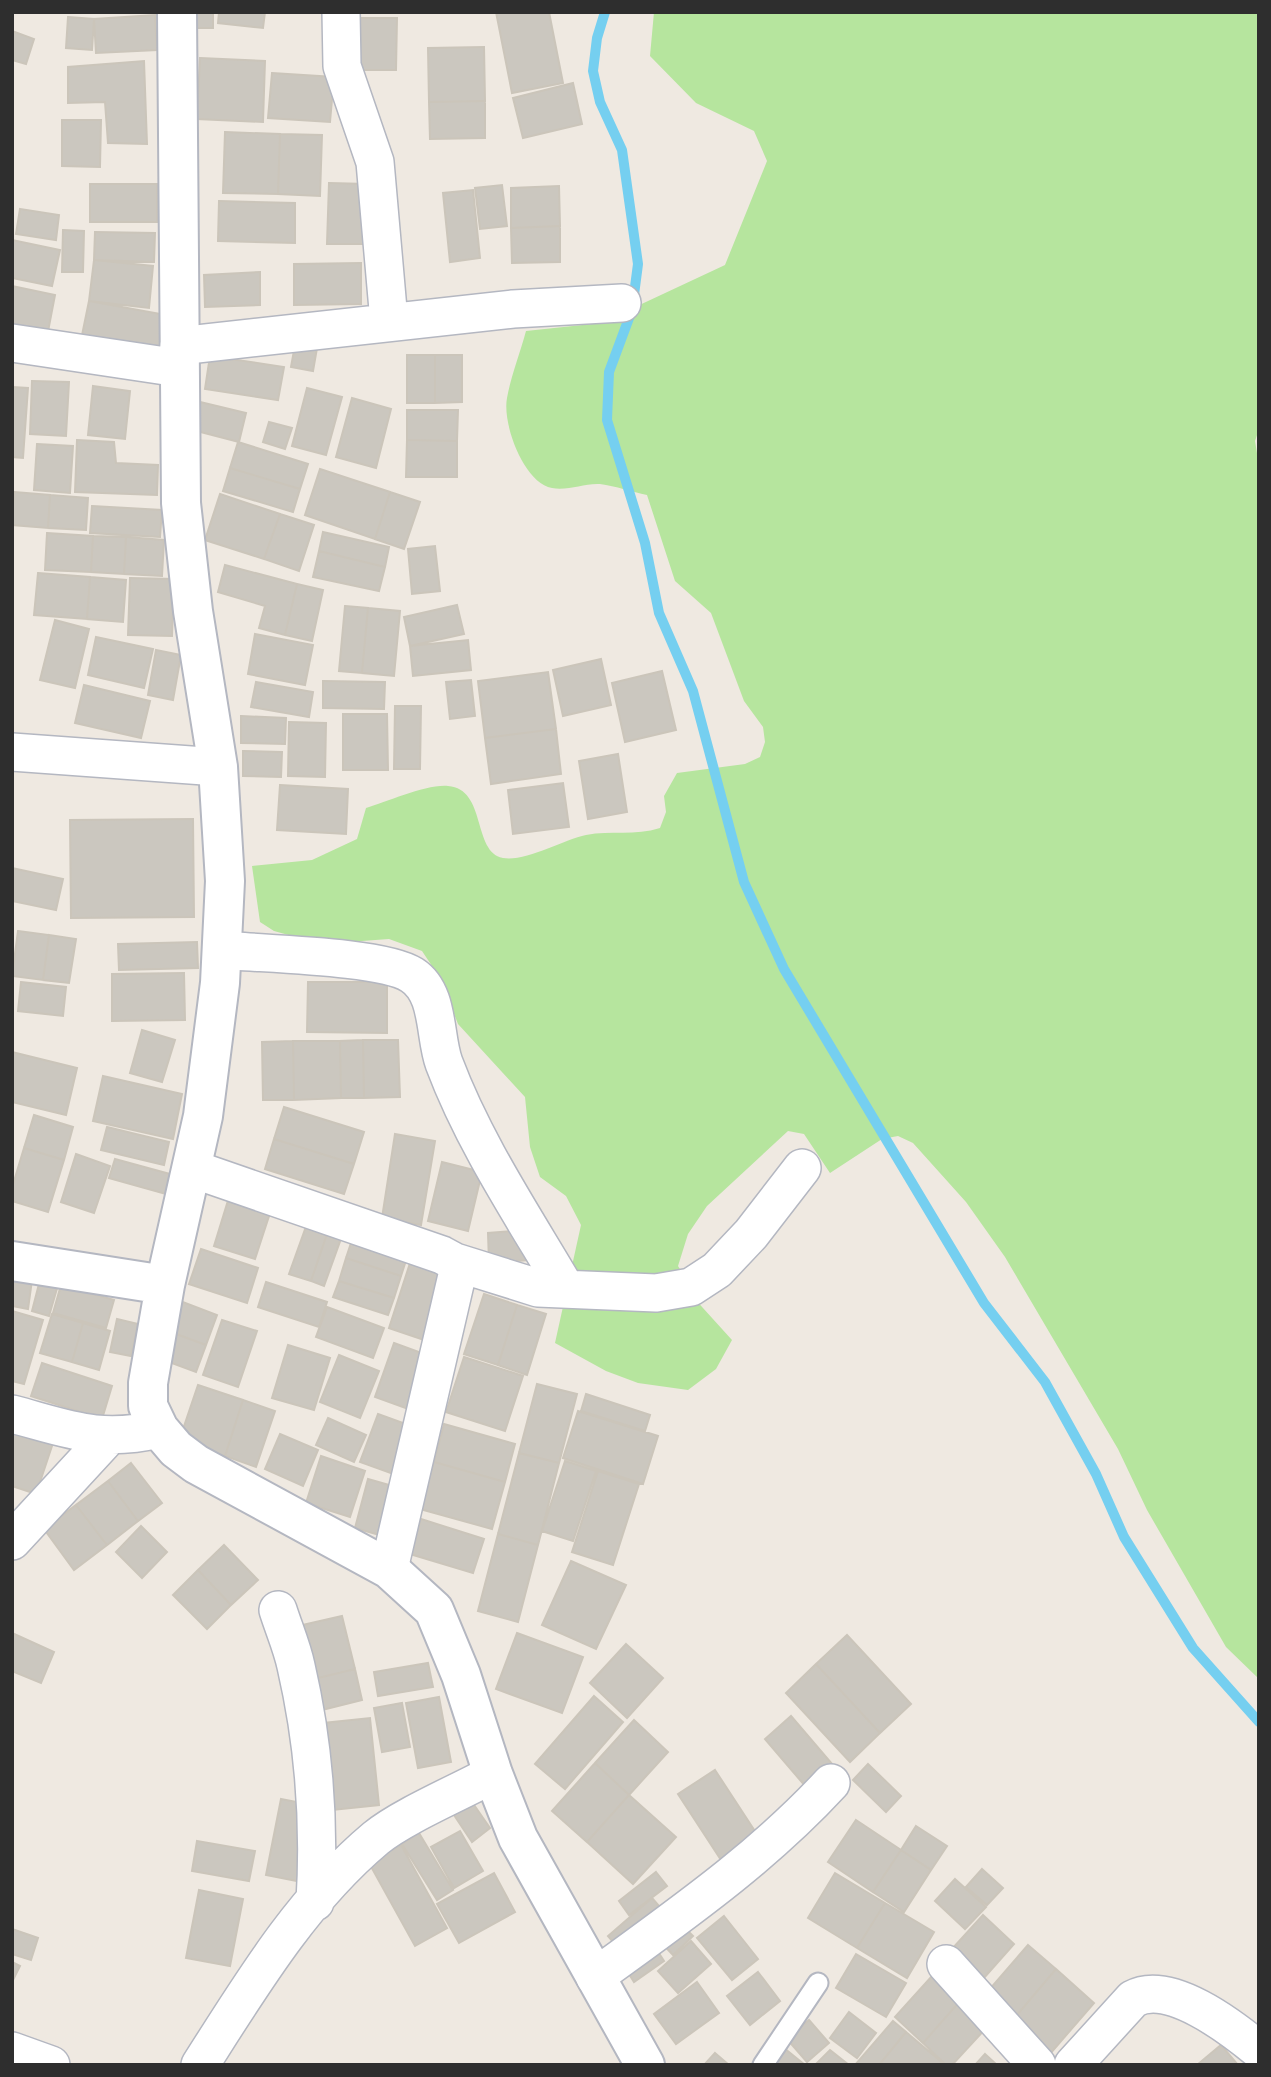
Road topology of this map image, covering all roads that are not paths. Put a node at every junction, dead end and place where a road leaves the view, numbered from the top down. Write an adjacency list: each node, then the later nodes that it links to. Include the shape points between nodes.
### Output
1 (177, 12): 6 (street)
2 (341, 12): 4 (street, via 342,66 375,162)
3 (622, 303): 4 (street)
4 (389, 321): 6 (street)
5 (12, 343): 6 (street)
6 (179, 357): 8 (street, via 181,503)
7 (12, 752): 8 (street)
8 (218, 767): 9 (street, via 225,881)
9 (222, 950): 11 (street); 15 (street, via 387,965 416,977 431,1001 444,1061 487,1155)
10 (802, 1168): 15 (street, via 751,1234 717,1270 691,1287 656,1293)
11 (193, 1169): 13 (street); 14 (street)
12 (12, 1261): 14 (street)
13 (455, 1262): 15 (street, via 538,1288); 20 (street, via 457,1271)
14 (165, 1285): 17 (street, via 148,1383 148,1406)
15 (566, 1289)
16 (12, 1414): 18 (street)
17 (159, 1429): 18 (street); 20 (street, via 196,1464)
18 (108, 1437): 19 (street)
19 (12, 1541)
20 (389, 1569): 22 (street, via 439,1619)
21 (278, 1610): 24 (street, via 297,1669 312,1758 319,1839)
22 (493, 1774): 24 (street, via 377,1837); 26 (street, via 518,1838)
23 (831, 1783): 26 (street, via 723,1883)
24 (315, 1902): 31 (street, via 265,1963)
25 (946, 1964): 34 (street)
26 (595, 1977): 32 (street)
27 (818, 1983): 33 (lane)
28 (1259, 2050): 35 (street, via 1194,2005 1158,1993 1141,1994)
29 (12, 2051): 30 (street)
30 (51, 2065)
31 (200, 2065)
32 (645, 2065)
33 (763, 2065)
34 (1037, 2065)
35 (1073, 2065)

